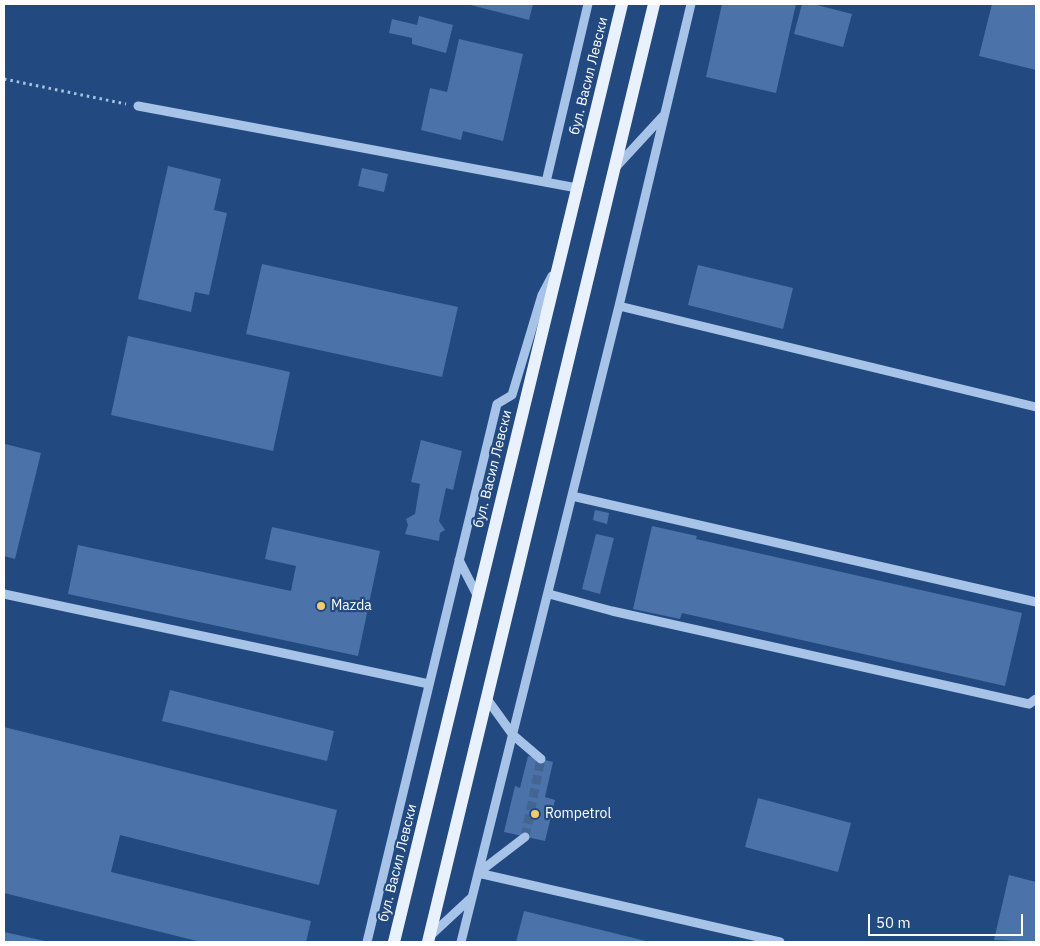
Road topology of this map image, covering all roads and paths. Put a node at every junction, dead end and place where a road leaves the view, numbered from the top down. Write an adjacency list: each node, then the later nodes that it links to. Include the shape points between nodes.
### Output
1 (588, 4): 9 (lane)
2 (622, 4): 10 (main road, бул. Васил Левски)
3 (654, 4): 8 (main road)
4 (691, 4): 7 (lane)
5 (4, 79): 6 (path)
6 (138, 106): 9 (lane)
7 (664, 114): 8 (lane); 12 (lane)
8 (616, 167): 21 (main road)
9 (546, 182): 10 (lane)
10 (577, 188): 11 (main road, бул. Васил Левски)
11 (560, 260): 15 (lane, via 542,295 512,395 496,404); 18 (main road, бул. Васил Левски)
12 (619, 306): 13 (lane); 14 (lane)
13 (1036, 407)
14 (572, 496): 17 (lane); 19 (lane)
15 (459, 560): 18 (lane); 20 (lane)
16 (4, 594): 20 (lane)
17 (549, 594): 22 (lane, via 1029,704); 23 (lane)
18 (478, 597): 30 (main road, бул. Васил Левски)
19 (1036, 602)
20 (429, 684): 29 (lane)
21 (487, 699): 23 (lane); 28 (main road)
22 (1036, 699)
23 (513, 735): 24 (lane); 26 (lane)
24 (541, 759)
25 (525, 837): 26 (lane)
26 (478, 873): 27 (lane); 32 (lane)
27 (472, 897): 28 (lane); 31 (lane)
28 (429, 939)
29 (367, 942)
30 (394, 942)
31 (461, 942)
32 (780, 942)

